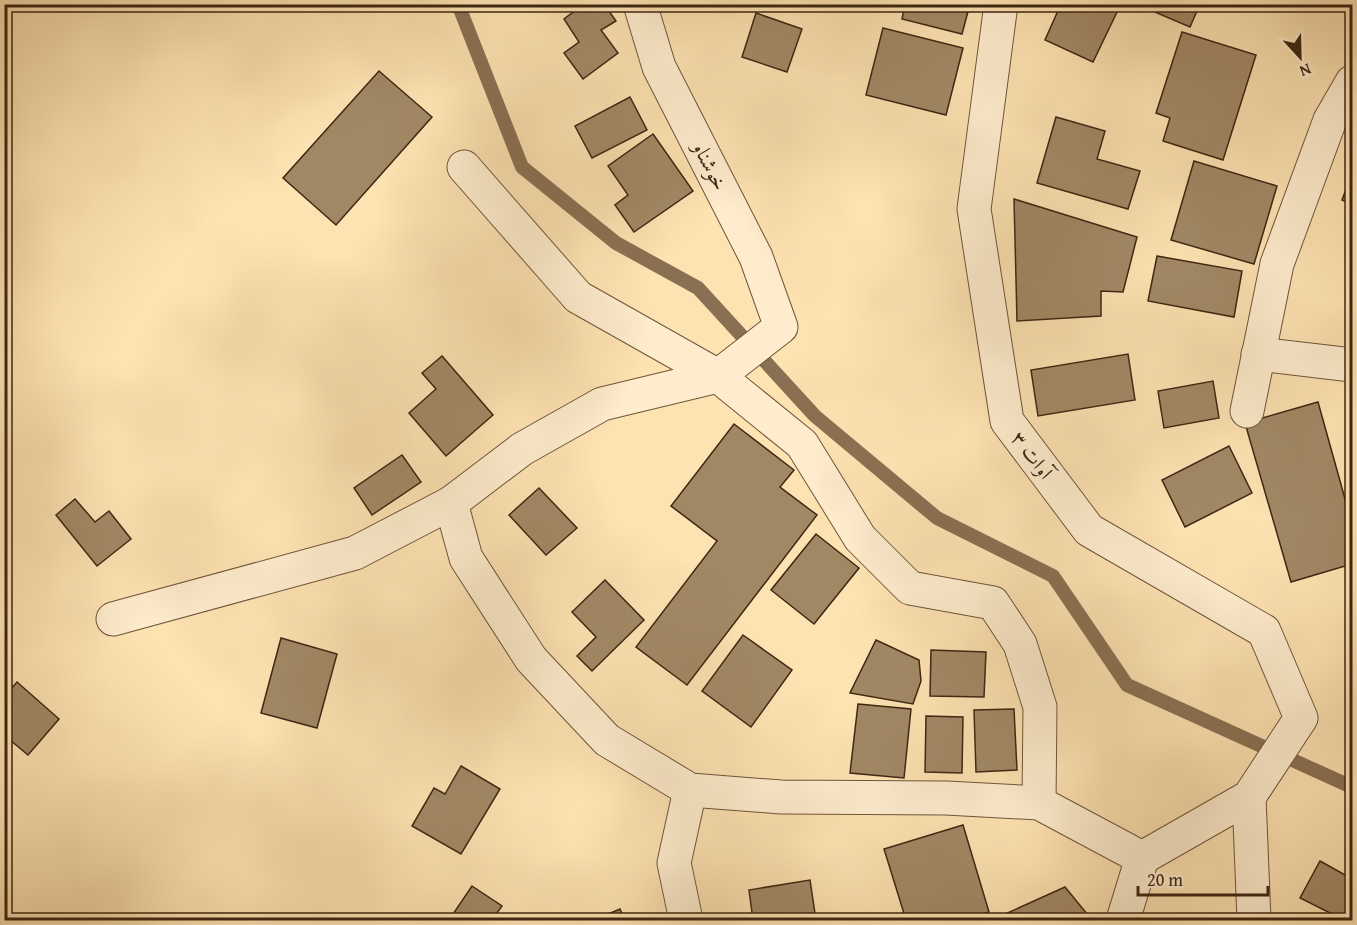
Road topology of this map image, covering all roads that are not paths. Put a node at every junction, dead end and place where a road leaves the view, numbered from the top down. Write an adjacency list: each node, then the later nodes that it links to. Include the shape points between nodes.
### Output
1 (640, 4): 7 (street, خوشناو, via 659,67 756,257 781,327)
2 (1001, 4): 12 (street, آوات ۳, via 974,209 1007,421 1089,530 1264,631 1301,718)
3 (1353, 82): 5 (street, via 1330,120 1276,264)
4 (464, 167): 7 (street, via 578,297)
5 (1258, 354): 6 (street); 8 (street)
6 (1353, 365)
7 (718, 376): 9 (street, via 602,404 522,449); 13 (street, via 802,444 860,538 910,588 993,603 1020,644 1040,707)
8 (1246, 411)
9 (451, 503): 10 (street, via 355,553); 11 (street, via 466,558 531,659 607,740)
10 (113, 619)
11 (690, 790): 13 (street, via 781,797); 16 (street, via 674,863)
12 (1249, 796): 14 (street); 17 (street)
13 (1039, 803): 14 (street)
14 (1142, 858): 15 (street)
15 (1122, 920)
16 (686, 921)
17 (1254, 921)

